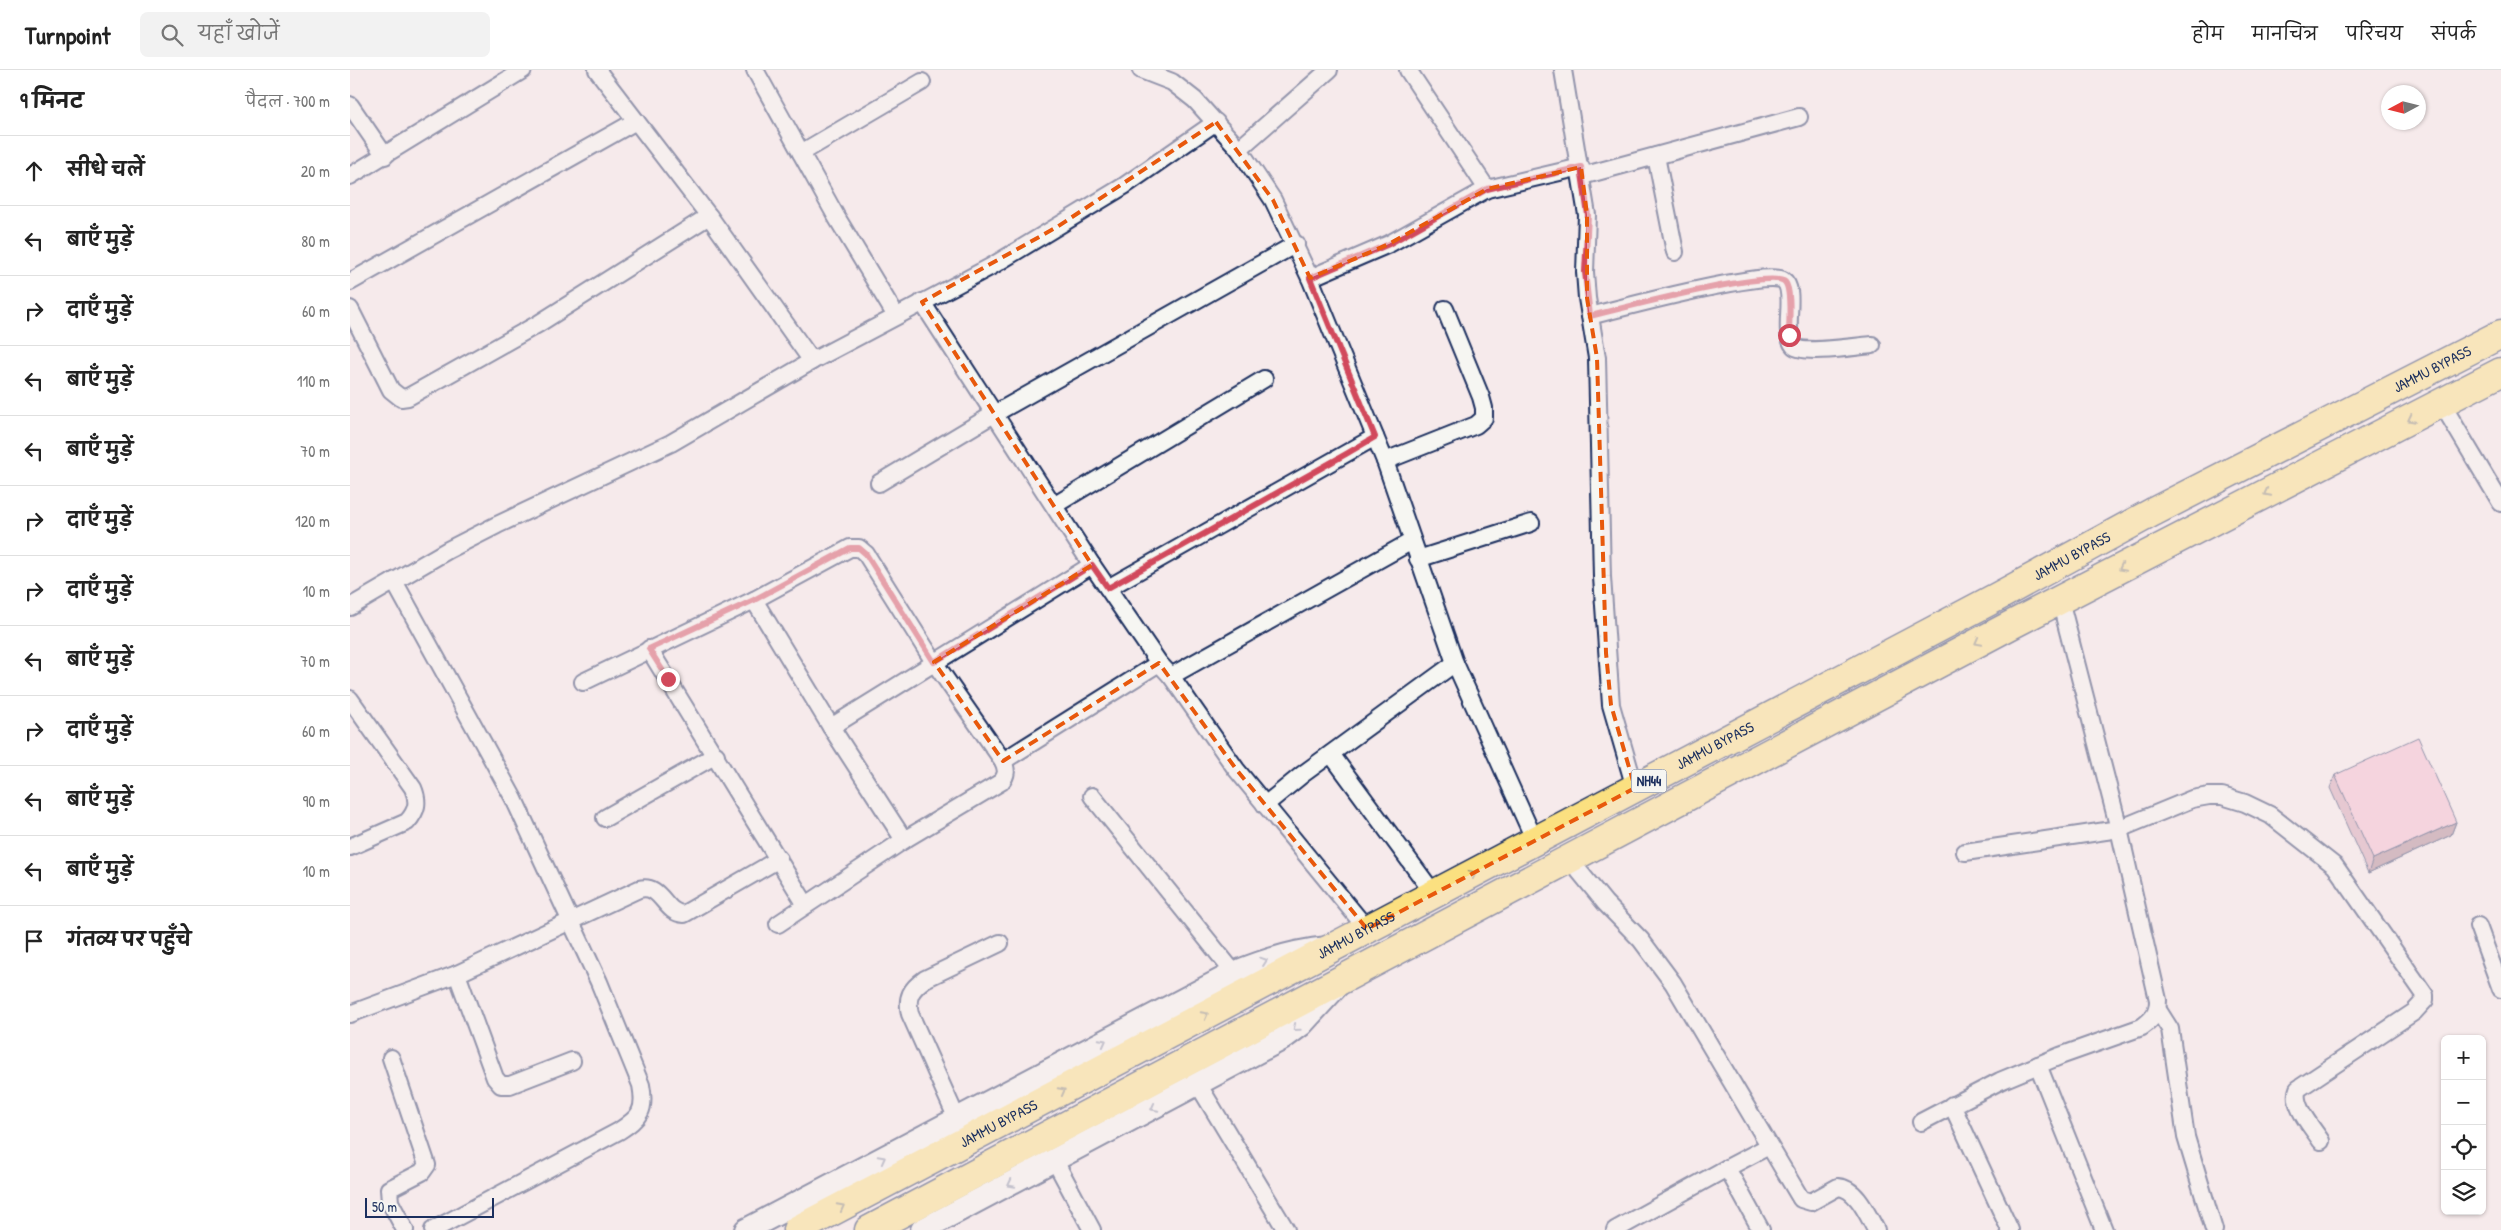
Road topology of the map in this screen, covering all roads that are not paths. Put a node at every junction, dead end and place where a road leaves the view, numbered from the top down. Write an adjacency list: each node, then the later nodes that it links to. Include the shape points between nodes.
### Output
1 (523, 70): 15 (street)
2 (597, 70): 11 (street)
3 (755, 70): 14 (street)
4 (1141, 70): 12 (street, via 1172,82)
5 (1408, 70): 19 (street)
6 (1563, 70): 17 (street)
7 (1326, 71): 13 (street)
8 (922, 82): 14 (street)
9 (350, 105): 15 (street)
10 (1799, 117): 16 (street)
11 (636, 121): 20 (street); 24 (street)
12 (1216, 122): 13 (street); 25 (street, via 1057,228)
13 (1239, 149): 21 (street, via 1274,200)
14 (801, 153): 28 (street)
15 (385, 156): 18 (street)
16 (1656, 156): 17 (street); 22 (street)
17 (1581, 171): 19 (street); 29 (street, via 1588,215 1585,272)
18 (350, 176)
19 (1487, 189): 23 (street, via 1389,244)
20 (709, 216): 26 (street, via 546,319 408,397 401,398 391,390); 32 (street)
21 (1296, 244): 23 (street); 36 (street)
22 (1675, 252)
23 (1310, 278): 37 (street)
24 (350, 282)
25 (922, 302): 28 (street); 36 (street)
26 (350, 309)
27 (1445, 309): 38 (street, via 1481,397 1484,418 1476,425)
28 (896, 316): 32 (street)
29 (1590, 316): 31 (street, via 1731,283 1781,278 1789,291 1789,335 1794,346 1801,350 1814,350); 62 (street, via 1597,358 1602,578 1611,705)
30 (2501, 334): 62 (highway, JAMMU BYPASS / NH44, via 2153,512)
31 (1872, 345)
32 (812, 361): 46 (street, via 671,443 497,525)
33 (2501, 372): 35 (highway, JAMMU BYPASS / NH44)
34 (1264, 379): 41 (street)
35 (2442, 404): 40 (street); 49 (highway, JAMMU BYPASS / NH44, one-way to 49)
36 (994, 414): 39 (street); 41 (street)
37 (1375, 437): 38 (street); 47 (street)
38 (1385, 461): 43 (street)
39 (879, 483)
40 (2501, 503)
41 (1055, 505): 45 (street)
42 (1531, 523): 44 (street)
43 (1412, 541): 44 (street); 55 (street)
44 (1418, 559): 54 (street)
45 (1092, 565): 47 (street); 52 (street)
46 (394, 581): 50 (street); 75 (street, via 514,799)
47 (1108, 588): 53 (street)
48 (754, 600): 51 (street); 52 (street, via 850,548 859,548 866,554); 58 (street)
49 (2060, 600): 66 (street); 72 (highway, JAMMU BYPASS / NH44, one-way to 72)
50 (350, 607)
51 (649, 649): 56 (street); 60 (street)
52 (934, 662): 58 (street); 61 (street)
53 (1159, 663): 55 (street); 61 (street)
54 (1455, 663): 59 (street); 68 (street)
55 (1171, 676): 64 (street)
56 (583, 682)
57 (351, 700): 69 (street, via 413,788 417,806 414,816 407,822)
58 (831, 727): 67 (street)
59 (1331, 754): 64 (street); 73 (street)
60 (716, 755): 65 (street); 71 (street)
61 (1003, 761): 67 (street, via 1006,777 1001,782)
62 (1634, 788): 68 (highway, JAMMU BYPASS / NH44)
63 (1092, 796): 81 (street)
64 (1265, 805): 78 (street)
65 (605, 818)
66 (2119, 829): 70 (street); 85 (street); 94 (street, via 2192,799 2209,796 2245,803 2270,815 2334,866 2424,995 2423,1004 2414,1012 2298,1089 2298,1104)
67 (904, 840): 74 (street)
68 (1535, 841): 73 (highway, JAMMU BYPASS / NH44, one-way to 68)
69 (350, 847)
70 (1965, 852)
71 (779, 859): 74 (street); 75 (street, via 684,914 678,914 654,890 644,888)
72 (1570, 860): 83 (highway, JAMMU BYPASS / NH44); 95 (street, via 1658,961)
73 (1434, 894): 78 (highway, JAMMU BYPASS / NH44)
74 (806, 905): 76 (street)
75 (571, 920): 82 (street); 99 (street, via 641,1085 642,1110 634,1121 619,1131)
76 (778, 924)
77 (2478, 926): 84 (street)
78 (1367, 929): 80 (highway, JAMMU BYPASS / NH44)
79 (1000, 943): 92 (street, via 925,979 910,994 910,1014)
80 (1334, 947): 81 (street, one-way to 80, via 1297,951); 101 (highway, JAMMU BYPASS / NH44, one-way to 80)
81 (1234, 973): 92 (street, one-way to 81)
82 (457, 974): 86 (street); 88 (street, via 495,1078 501,1085 510,1085)
83 (1342, 980): 90 (street, one-way to 90, via 1301,1024 1282,1039); 102 (highway, JAMMU BYPASS / NH44)
84 (2501, 988)
85 (2158, 1010): 89 (street, via 2142,1027); 111 (street, via 2170,1028 2186,1138)
86 (350, 1014)
87 (391, 1058): 98 (street, via 427,1165 422,1172 389,1189 390,1202)
88 (572, 1061)
89 (2038, 1065): 91 (street); 110 (street)
90 (1198, 1084): 96 (street, one-way to 96); 105 (street)
91 (1952, 1105): 93 (street); 109 (street)
92 (957, 1119): 100 (street, one-way to 92)
93 (1921, 1122)
94 (2321, 1141)
95 (1769, 1146): 97 (street); 108 (street, via 1804,1201 1811,1202 1843,1187 1855,1197)
96 (1055, 1161): 103 (street, one-way to 103); 104 (street)
97 (1728, 1168): 106 (street); 107 (street)
98 (405, 1230)
99 (433, 1230)
100 (746, 1230)
101 (797, 1230)
102 (869, 1230)
103 (922, 1230)
104 (1092, 1230)
105 (1286, 1230)
106 (1615, 1230)
107 (1761, 1230)
108 (1876, 1230)
109 (2010, 1230)
110 (2104, 1230)
111 (2214, 1230)

